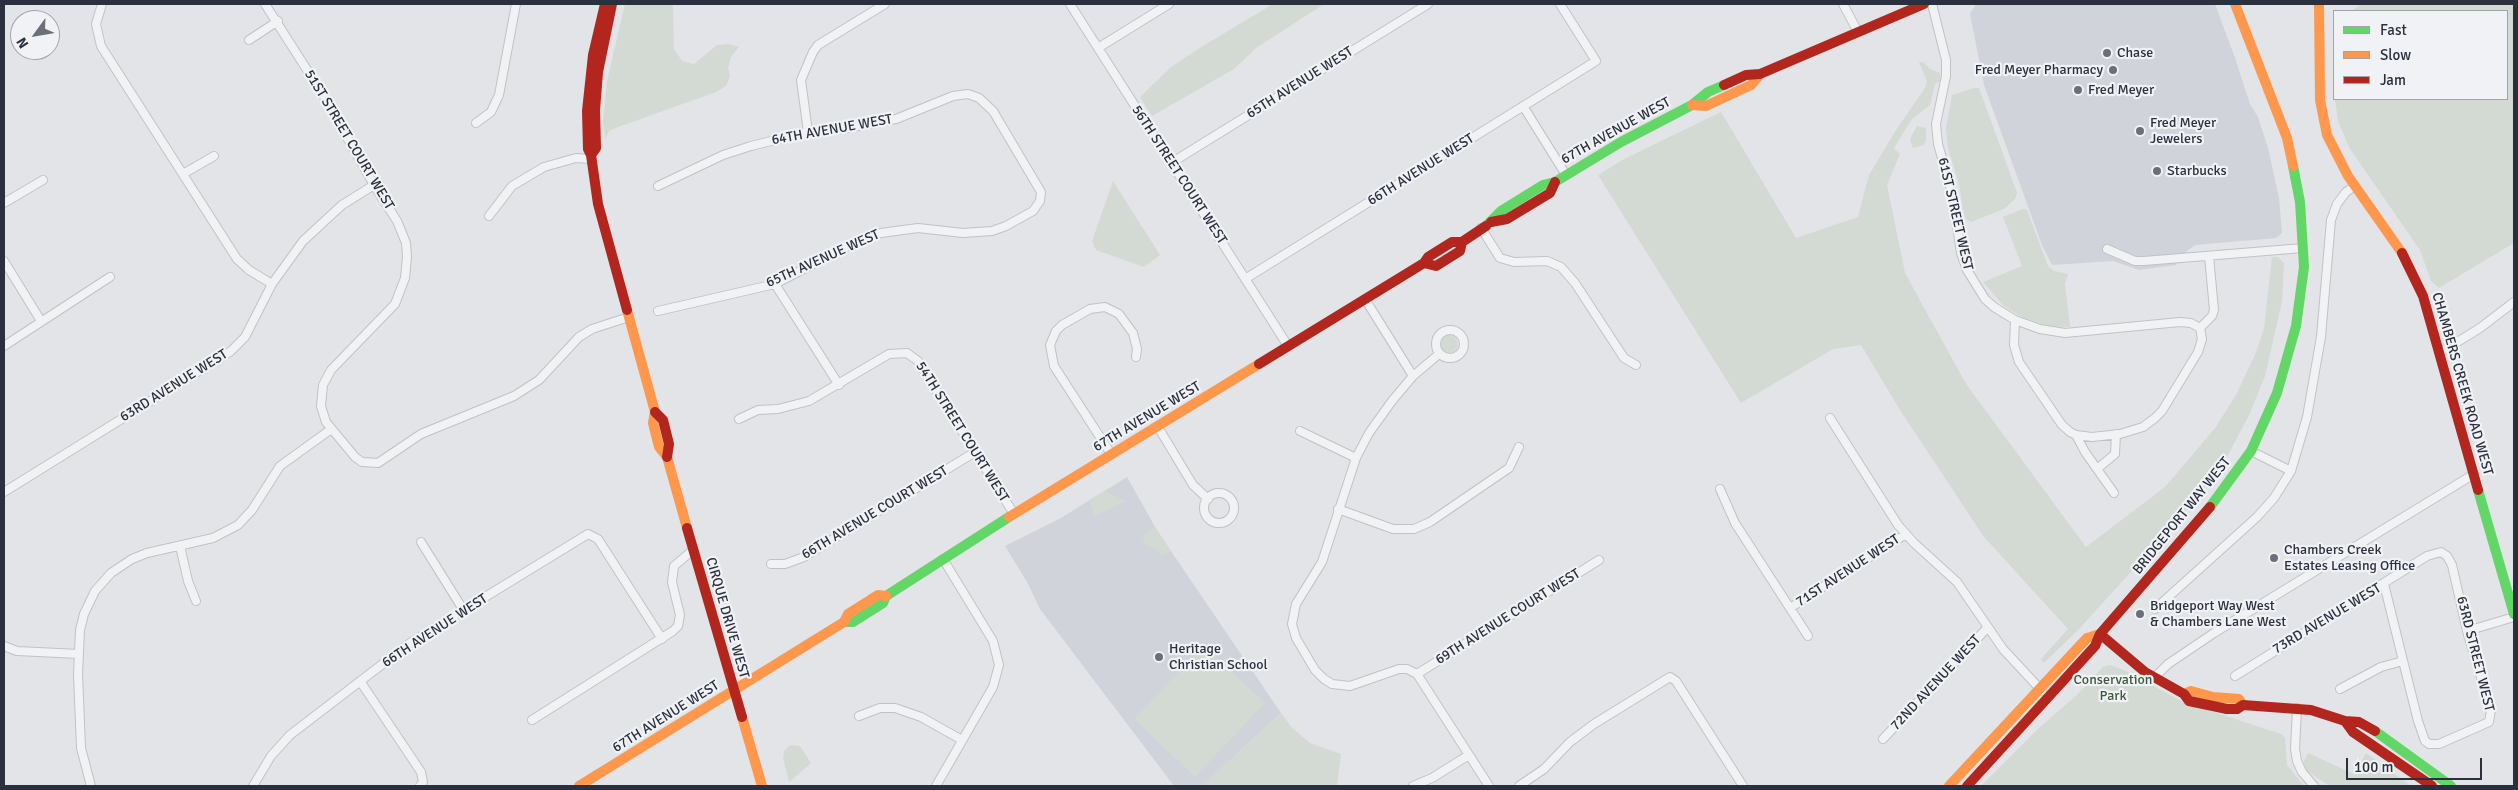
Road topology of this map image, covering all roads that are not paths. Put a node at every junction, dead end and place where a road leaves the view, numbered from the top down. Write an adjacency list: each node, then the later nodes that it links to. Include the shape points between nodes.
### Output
1 (265, 4): 16 (street, 51ST STREET COURT WEST)
2 (516, 4): 21 (street, via 495,107)
3 (605, 4): 24 (street, CIRQUE DRIVE WEST, via 588,92 588,149)
4 (612, 4): 24 (street, CIRQUE DRIVE WEST, via 598,72 596,148)
5 (885, 4): 22 (street, via 818,45 813,52 801,80)
6 (1070, 4): 19 (street, 56TH STREET COURT WEST)
7 (1169, 4): 19 (street)
8 (1428, 4): 25 (street, 65TH AVENUE WEST)
9 (1560, 4): 20 (street, 66TH AVENUE WEST, via 1596,60)
10 (1843, 4): 17 (street)
11 (1924, 4): 17 (street, 67TH AVENUE WEST)
12 (1932, 4): 48 (street, 61ST STREET WEST, via 1946,60 1936,134 1952,192 1961,253 1966,270 1980,292 1994,307)
13 (2234, 4): 36 (street, BRIDGEPORT WAY WEST, via 2288,145 2300,202)
14 (2319, 4): 31 (street, CHAMBERS CREEK ROAD WEST, via 2321,113 2332,148)
15 (101, 5): 26 (street, via 96,24 102,46)
16 (278, 20): 18 (street); 29 (street, 51ST STREET COURT WEST)
17 (1858, 32): 27 (street, 67TH AVENUE WEST, via 1760,74 1746,75 1708,92 1692,105)
18 (249, 40)
19 (1098, 48): 25 (street, 56TH STREET COURT WEST)
20 (1523, 106): 27 (street); 41 (street, 66TH AVENUE WEST)
21 (476, 123)
22 (808, 132): 30 (street, 64TH AVENUE WEST, via 723,155); 32 (street, 64TH AVENUE WEST, via 896,119 960,94 968,94 979,98 993,111 1039,186)
23 (214, 156): 26 (street)
24 (592, 157): 34 (street, via 544,167 512,186); 47 (street, CIRQUE DRIVE WEST, via 600,214)
25 (1171, 163): 41 (street, 56TH STREET COURT WEST)
26 (183, 174): 42 (street, via 237,259)
27 (1566, 175): 35 (street, 67TH AVENUE WEST, via 1555,182 1550,192 1507,219)
28 (43, 180): 33 (street)
29 (374, 184): 42 (street, 63RD AVENUE WEST, via 315,228); 62 (street, 51ST STREET COURT WEST, via 402,232 407,265 395,304 326,378 321,406)
30 (658, 186)
31 (2355, 186): 53 (street, CHAMBERS CREEK ROAD WEST, via 2411,269); 72 (street, via 2337,204 2331,220 2321,337 2306,420)
32 (1040, 202): 43 (street, 65TH AVENUE WEST, via 1033,211 992,231 963,233 918,228 881,232)
33 (4, 203)
34 (489, 216)
35 (1481, 228): 44 (street, 67TH AVENUE WEST, via 1462,242 1452,242); 56 (street, via 1500,258 1514,262 1547,261 1561,267 1624,358)
36 (2303, 248): 38 (street); 67 (street, BRIDGEPORT WAY WEST, via 2302,292 2286,365)
37 (2107, 249): 38 (street, via 2135,261)
38 (2208, 256): 50 (street, via 2214,310)
39 (4, 261): 49 (street)
40 (110, 277): 49 (street)
41 (1245, 278): 52 (street, 56TH STREET COURT WEST)
42 (272, 284): 75 (street, 63RD AVENUE WEST, via 245,337 231,351)
43 (775, 284): 46 (street, 65TH AVENUE WEST); 58 (street)
44 (1365, 299): 52 (street, 67TH AVENUE WEST); 57 (street)
45 (2514, 302): 53 (street, via 2488,323)
46 (658, 311)
47 (628, 317): 62 (street, via 579,337 527,389 421,434 378,463 362,462); 83 (street, CIRQUE DRIVE WEST, via 655,412 653,423 659,447 667,457)
48 (2015, 320): 50 (street, via 2065,333 2187,322); 64 (street, via 2014,345 2019,362 2062,425)
49 (41, 321): 51 (street)
50 (2200, 328): 65 (street, via 2200,347 2162,411 2143,427)
51 (4, 346)
52 (1288, 346): 61 (street, 67TH AVENUE WEST)
53 (2441, 352): 73 (street, CHAMBERS CREEK ROAD WEST)
54 (1439, 354): 57 (street)
55 (1136, 357): 69 (street, via 1133,333 1119,314 1105,308 1090,309 1062,325 1052,337 1050,345 1054,366)
56 (1636, 366)
57 (1413, 376): 70 (street, via 1380,417)
58 (839, 384): 60 (street, via 799,405 758,410); 68 (street, 54TH STREET COURT WEST, via 889,354 907,353 918,361)
59 (1830, 418): 80 (street)
60 (739, 419)
61 (1158, 427): 69 (street, 67TH AVENUE WEST); 77 (street, via 1193,485)
62 (330, 430): 82 (street, via 280,466 252,510 238,525 213,538)
63 (1300, 431): 70 (street)
64 (2076, 434): 65 (street, via 2092,437); 71 (street)
65 (2116, 434): 71 (street, via 2115,454)
66 (1519, 447): 78 (street, via 1509,468 1430,522 1414,529 1393,529)
67 (2251, 451): 72 (street); 96 (street, BRIDGEPORT WAY WEST, via 2213,504)
68 (975, 452): 79 (street, 54TH STREET COURT WEST); 87 (street, 66TH AVENUE COURT WEST, via 804,557 790,563)
69 (1111, 454): 79 (street, 67TH AVENUE WEST)
70 (1356, 458): 78 (street)
71 (2097, 468): 76 (street)
72 (2291, 471): 91 (street, via 2262,512)
73 (2474, 474): 93 (street, CHAMBERS CREEK ROAD WEST); 104 (street, via 2207,638 2168,664)
74 (1720, 489): 90 (street, via 1735,523)
75 (4, 492)
76 (2114, 493)
77 (1208, 499)
78 (1338, 509): 102 (street, via 1322,562 1294,609 1292,624 1296,638 1318,673 1336,686 1350,686 1399,669)
79 (1014, 514): 85 (street, 67TH AVENUE WEST)
80 (1906, 534): 90 (street, 71ST AVENUE WEST); 94 (street, via 1957,582)
81 (420, 542): 92 (street)
82 (180, 546): 89 (street); 100 (street, via 132,559 106,579 84,614)
83 (693, 550): 98 (street, via 674,566 672,582 680,621); 108 (street, CIRQUE DRIVE WEST)
84 (2445, 554): 88 (street, 73RD AVENUE WEST, via 2430,555); 95 (street, 63RD STREET WEST, via 2452,565)
85 (943, 559): 108 (street, 67TH AVENUE WEST, via 886,596 878,595 848,614 844,622); 115 (street, via 987,631 998,657 996,680)
86 (1599, 560): 102 (street, 69TH AVENUE COURT WEST)
87 (771, 564)
88 (2384, 584): 101 (street); 103 (street, 73RD AVENUE WEST)
89 (196, 601)
90 (1790, 608): 97 (street)
91 (2155, 609)
92 (464, 611): 98 (street, 66TH AVENUE WEST, via 588,534 598,539); 105 (street, 66TH AVENUE WEST, via 410,643)
93 (2514, 615): 95 (street)
94 (1988, 627): 106 (street, via 2014,662); 114 (street, 72ND AVENUE WEST)
95 (2467, 631): 101 (street, 63RD STREET WEST, via 2491,710 2491,720 2479,728 2439,744 2429,744 2420,728)
96 (2100, 634): 104 (street); 106 (street, BRIDGEPORT WAY WEST, via 2087,638); 109 (street, BRIDGEPORT WAY WEST, via 2095,646)
97 (1808, 636)
98 (662, 639): 112 (street)
99 (4, 646): 100 (street, via 17,651)
100 (79, 654): 117 (street, via 81,748)
101 (2402, 661): 107 (street, via 2381,667)
102 (1417, 674): 116 (street)
103 (2235, 676)
104 (2154, 678): 110 (street, via 2184,694 2191,691 2239,699 2243,705)
105 (360, 681): 118 (street, 66TH AVENUE WEST, via 290,735 271,756); 119 (street, via 421,772 423,782)
106 (2040, 688): 109 (street); 127 (street, BRIDGEPORT WAY WEST)
107 (2340, 689)
108 (734, 691): 120 (street, 67TH AVENUE WEST); 121 (street, CIRQUE DRIVE WEST)
109 (2049, 698): 128 (street, BRIDGEPORT WAY WEST)
110 (2296, 708): 113 (street, via 2323,712); 129 (street, via 2297,761)
111 (859, 716): 115 (street, via 880,708 895,708 921,717)
112 (532, 720)
113 (2345, 721): 130 (street, via 2353,732); 131 (street, via 2362,723)
114 (1884, 739)
115 (962, 740): 122 (street)
116 (1469, 755): 123 (street); 124 (street)
117 (91, 786)
118 (253, 786)
119 (420, 786)
120 (579, 786)
121 (762, 786)
122 (936, 786)
123 (1413, 786)
124 (1489, 786)
125 (1519, 786): 126 (street, via 1544,769 1574,739 1670,677 1676,681)
126 (1741, 786)
127 (1948, 786)
128 (1967, 786)
129 (2314, 786)
130 (2432, 786)
131 (2451, 786)

